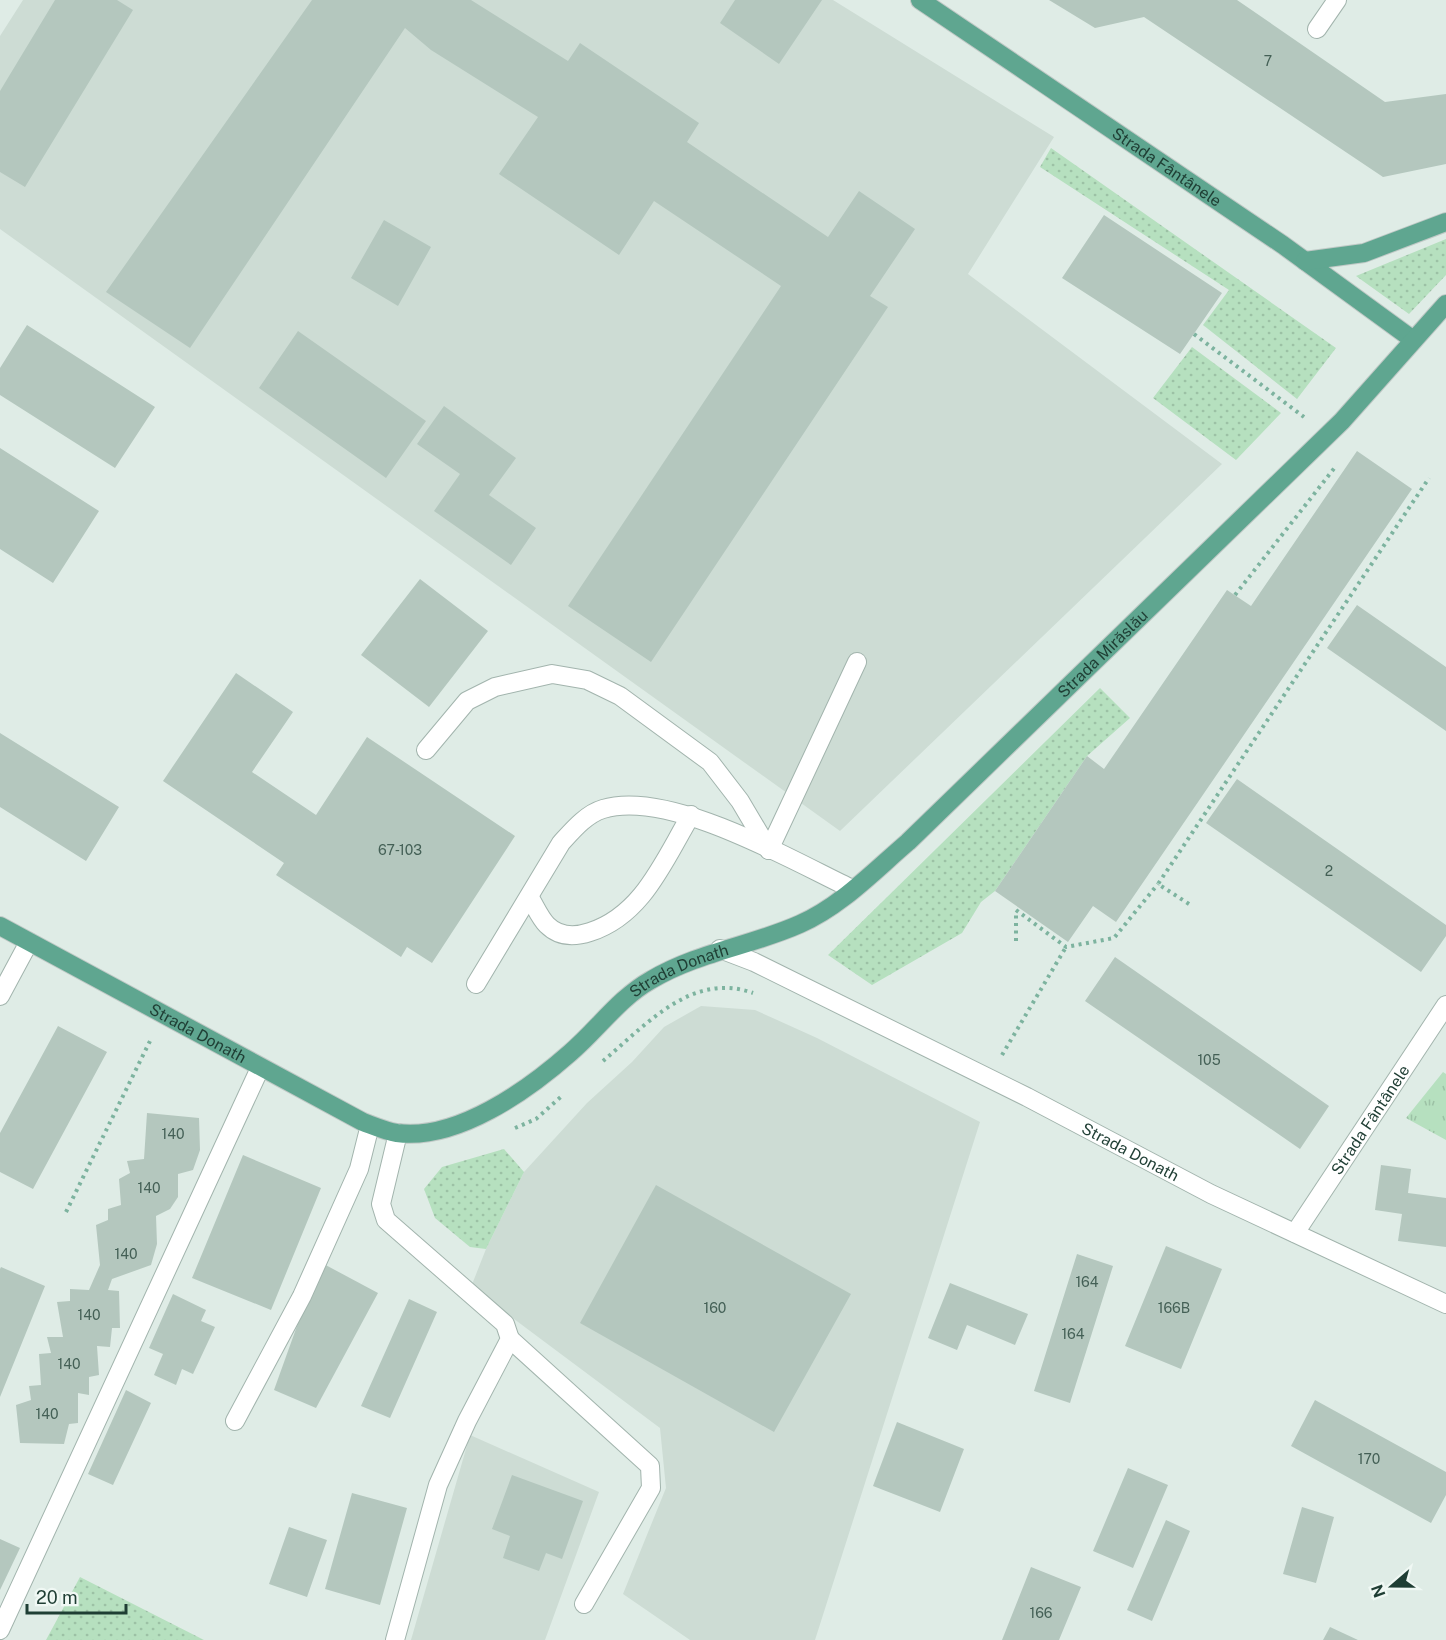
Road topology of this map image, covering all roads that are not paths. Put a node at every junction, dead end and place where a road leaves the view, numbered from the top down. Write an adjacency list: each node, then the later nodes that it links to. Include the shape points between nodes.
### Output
1 (920, 0): 5 (main road, Strada Fântânele)
2 (1337, 0): 3 (street)
3 (1317, 29)
4 (1446, 222): 5 (main road, via 1364,253)
5 (1305, 261): 7 (main road, Strada Fântânele)
6 (1446, 304): 7 (main road, Strada Mirăslău)
7 (1412, 339): 12 (main road, Strada Mirăslău, via 1342,421 908,842)
8 (857, 662): 11 (street)
9 (426, 750): 11 (street, via 467,701 495,687 552,674 587,680 620,696 710,762 740,801)
10 (691, 815): 11 (street); 13 (street, via 640,806 600,810 577,825 561,843); 13 (street, via 644,895 603,928 578,936 559,934 546,924)
11 (769, 850): 12 (street)
12 (852, 889): 16 (main road, Strada Mirăslău, via 817,916)
13 (530, 898): 17 (street)
14 (0, 926): 15 (main road, Strada Donath)
15 (29, 942): 18 (street); 20 (main road, Strada Donath)
16 (720, 949): 22 (main road, Strada Donath, via 651,980 629,995 571,1053 519,1092 446,1128); 23 (street, Strada Donath, via 754,962)
17 (476, 984)
18 (0, 996)
19 (1446, 1005): 23 (street, Strada Fântânele)
20 (260, 1068): 21 (main road, Strada Donath); 28 (street)
21 (370, 1125): 22 (main road, Strada Donath); 26 (street, via 359,1169 302,1296)
22 (398, 1133): 25 (street, via 381,1204 386,1220 505,1324)
23 (1295, 1233): 24 (street, Strada Donath)
24 (1446, 1304)
25 (510, 1339): 27 (street, via 650,1466 651,1488); 29 (street, via 466,1421 438,1485)
26 (235, 1421)
27 (585, 1604)
28 (0, 1630)
29 (395, 1640)

